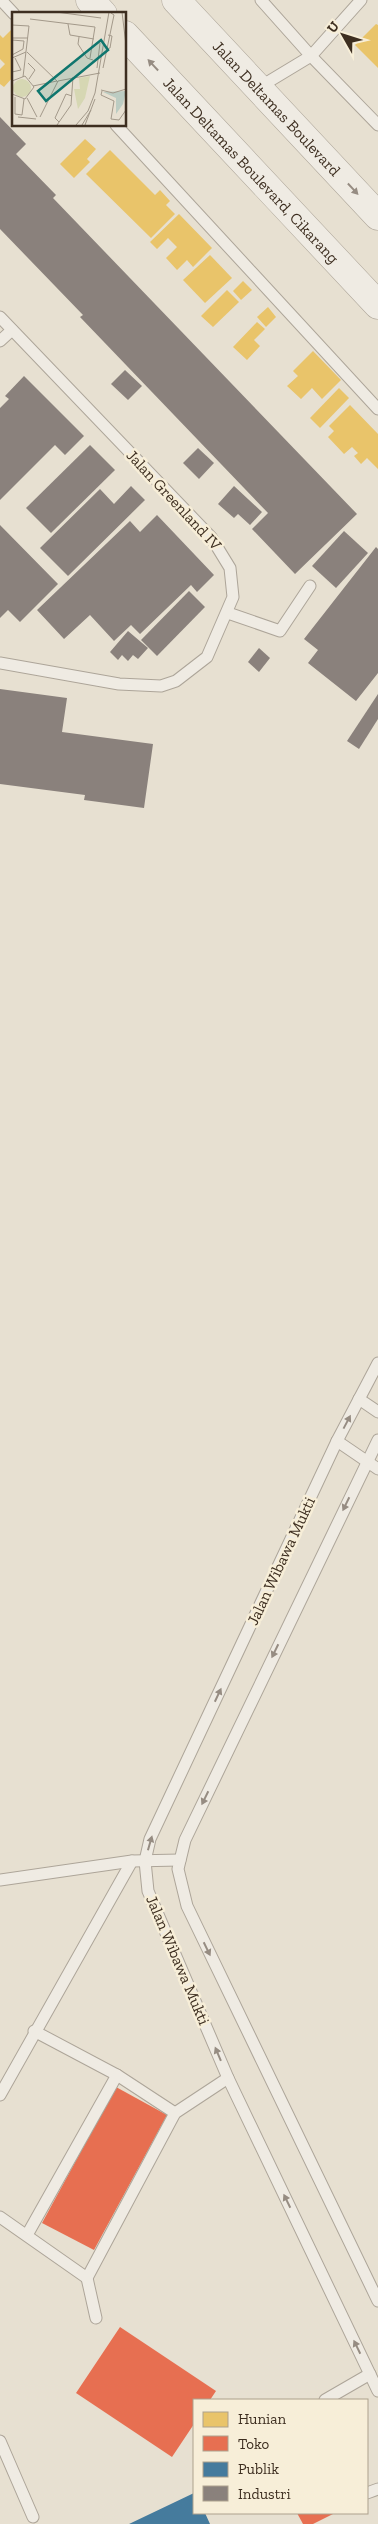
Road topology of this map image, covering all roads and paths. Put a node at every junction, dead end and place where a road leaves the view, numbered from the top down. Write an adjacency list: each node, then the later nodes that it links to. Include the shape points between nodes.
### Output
1 (1, 0): 6 (lane)
2 (90, 0): 7 (street)
3 (176, 0): 10 (street, Jalan Deltamas Boulevard)
4 (261, 0): 9 (lane)
5 (361, 0): 9 (lane)
6 (12, 12)
7 (101, 12)
8 (126, 36): 14 (street, Jalan Deltamas Boulevard, Cikarang, one-way to 8)
9 (311, 56): 10 (lane); 11 (lane)
10 (258, 88): 13 (street, Jalan Deltamas Boulevard, one-way to 13)
11 (378, 125)
12 (117, 126): 18 (lane)
13 (378, 216)
14 (378, 305)
15 (0, 317): 16 (lane, Jalan Greenland IV)
16 (12, 330): 17 (lane); 20 (lane, Jalan Greenland IV, via 212,537 232,574 233,597)
17 (0, 341)
18 (378, 409)
19 (310, 586): 20 (lane, via 280,631)
20 (228, 613): 21 (lane, Jalan Greenland IV, via 204,661 167,685 119,684)
21 (0, 663)
22 (378, 1363): 23 (lane, Jalan Wibawa Mukti)
23 (359, 1399): 24 (lane); 26 (lane, Jalan Wibawa Mukti, one-way to 23)
24 (378, 1412)
25 (378, 1440): 27 (lane, Jalan Wibawa Mukti)
26 (337, 1442): 27 (lane); 31 (lane, Jalan Wibawa Mukti, one-way to 26, via 150,1839)
27 (367, 1460): 28 (lane); 30 (lane, Jalan Wibawa Mukti, one-way to 30, via 185,1840)
28 (378, 1469)
29 (132, 1860): 31 (lane); 32 (lane); 33 (lane)
30 (180, 1860): 31 (lane); 41 (lane, Jalan Wibawa Mukti, one-way to 41, via 178,1869 187,1906)
31 (145, 1861): 35 (lane, Jalan Wibawa Mukti, one-way to 31, via 148,1891)
32 (0, 1880)
33 (34, 2031): 34 (lane); 36 (lane)
34 (117, 2075): 37 (lane); 39 (lane)
35 (228, 2078): 37 (lane); 43 (lane, Jalan Wibawa Mukti, one-way to 35)
36 (0, 2095)
37 (175, 2113): 40 (lane)
38 (0, 2217): 39 (lane)
39 (27, 2235): 40 (lane)
40 (87, 2278): 42 (lane)
41 (378, 2300)
42 (96, 2318)
43 (370, 2374): 44 (lane, Jalan Wibawa Mukti); 45 (lane)
44 (378, 2391)
45 (327, 2399)
46 (0, 2441): 47 (lane)
47 (33, 2517)

